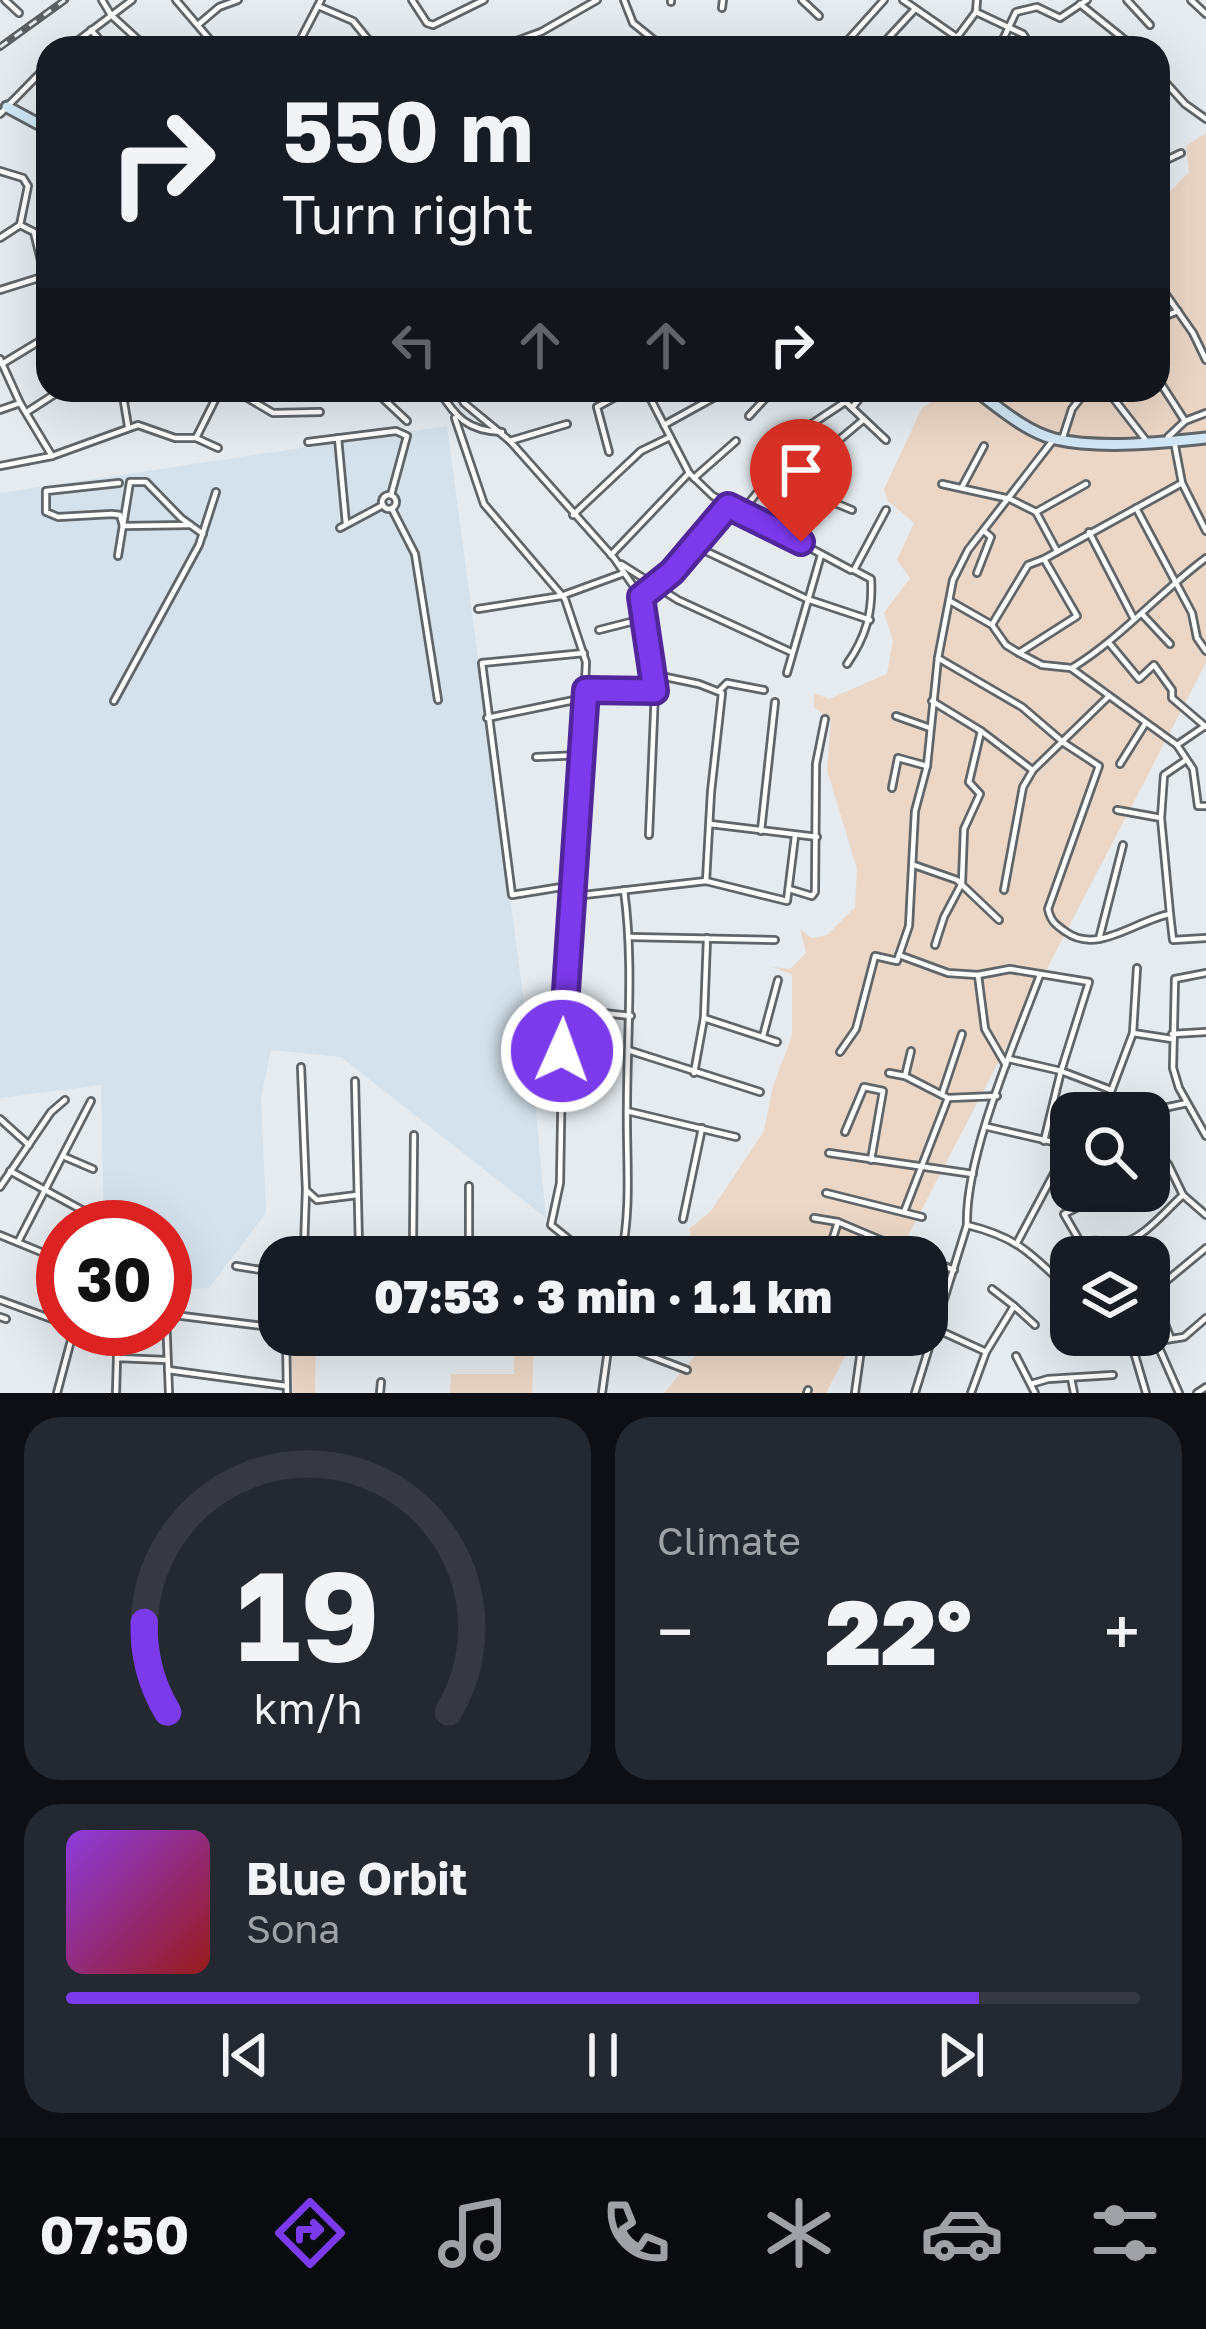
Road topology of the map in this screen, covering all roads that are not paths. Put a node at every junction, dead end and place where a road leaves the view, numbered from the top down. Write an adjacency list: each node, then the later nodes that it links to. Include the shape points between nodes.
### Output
1 (5, 0): 20 (street)
2 (102, 0): 22 (street)
3 (132, 0): 22 (street)
4 (176, 0): 24 (street)
5 (238, 0): 24 (street)
6 (412, 0): 7 (street, via 433,25)
7 (484, 0)
8 (597, 0): 34 (street)
9 (623, 0): 35 (street)
10 (802, 0): 23 (street)
11 (884, 0): 36 (street)
12 (903, 0): 18 (street)
13 (977, 0): 19 (street)
14 (1127, 0): 26 (street)
15 (1193, 0): 21 (street)
16 (1083, 2): 25 (street, via 1060,18 1016,12); 42 (street)
17 (320, 3): 32 (street); 33 (street)
18 (915, 9): 37 (street); 38 (street)
19 (976, 12): 25 (street); 39 (street)
20 (19, 14)
21 (1206, 14)
22 (111, 15): 27 (street); 30 (street)
23 (819, 16)
24 (200, 24): 31 (street)
25 (1009, 25): 40 (street); 41 (street)
26 (1150, 25)
27 (91, 30): 28 (street); 29 (street)
28 (83, 36)
29 (97, 36)
30 (134, 36)
31 (209, 36)
32 (302, 36)
33 (365, 36)
34 (532, 36)
35 (648, 36)
36 (852, 36)
37 (890, 36)
38 (955, 36)
39 (959, 36)
40 (1004, 36)
41 (1024, 36)
42 (1121, 36)
43 (36, 78): 45 (street)
44 (1170, 87): 46 (street)
45 (4, 111): 47 (main road)
46 (1206, 119)
47 (36, 124)
48 (1181, 153): 49 (street)
49 (1170, 158)
50 (0, 171): 51 (street, via 26,181)
51 (20, 225): 52 (street); 53 (street)
52 (0, 238)
53 (36, 240)
54 (36, 278): 55 (street)
55 (0, 290)
56 (1170, 300): 57 (street)
57 (1178, 311): 58 (street); 60 (street)
58 (1170, 314)
59 (36, 342): 62 (street)
60 (1203, 346): 61 (street)
61 (1206, 360)
62 (1, 361): 80 (street)
63 (1170, 398): 89 (street)
64 (42, 402): 83 (street)
65 (124, 402): 92 (street)
66 (214, 402): 96 (street)
67 (255, 402): 84 (street, via 273,412)
68 (386, 402): 90 (street)
69 (446, 402): 87 (street)
70 (463, 402): 94 (street)
71 (607, 402): 109 (street, via 598,407)
72 (652, 402): 93 (street)
73 (706, 402): 93 (street)
74 (762, 402): 86 (street)
75 (844, 402): 81 (street); 127 (street, via 792,437)
76 (857, 402): 81 (street)
77 (992, 402): 99 (main road)
78 (1078, 402): 99 (street)
79 (1117, 402): 105 (street)
80 (20, 403): 82 (street); 83 (street)
81 (852, 408): 88 (street)
82 (0, 410)
83 (27, 412): 110 (street)
84 (320, 412)
85 (1206, 413): 89 (street)
86 (749, 416)
87 (455, 418): 94 (street); 149 (street, via 484,504)
88 (863, 420): 100 (street); 106 (street)
89 (1184, 421): 103 (street)
90 (406, 422)
91 (567, 424): 101 (street)
92 (128, 425): 96 (street); 110 (street)
93 (664, 425): 95 (street)
94 (502, 432): 101 (street)
95 (670, 437): 112 (street); 129 (street, via 641,451)
96 (196, 438): 108 (street)
97 (338, 438): 104 (street); 119 (street, via 407,436); 121 (street, via 343,526)
98 (1206, 438): 103 (main road)
99 (1058, 439): 105 (main road); 120 (street)
100 (886, 440)
101 (510, 441): 129 (street)
102 (736, 441): 112 (street)
103 (1169, 441): 105 (main road); 114 (street)
104 (308, 442)
105 (1148, 443)
106 (833, 445)
107 (984, 446): 117 (street)
108 (218, 448)
109 (609, 452)
110 (52, 457): 111 (street)
111 (0, 466)
112 (691, 476): 122 (street); 141 (street)
113 (118, 483): 131 (street, via 46,491 44,503 58,517 120,515)
114 (1182, 483): 123 (street); 133 (street)
115 (942, 484): 117 (street)
116 (1086, 484): 128 (street)
117 (962, 487): 120 (street)
118 (216, 492): 135 (street)
119 (391, 495): 121 (street); 124 (street)
120 (1010, 499): 128 (street); 132 (street)
121 (383, 506): 124 (street)
122 (728, 506): 127 (street); 137 (street)
123 (1136, 508): 134 (street); 147 (street)
124 (392, 509): 176 (street, via 416,554)
125 (852, 510): 136 (street, via 821,497)
126 (886, 510): 157 (street, via 854,570 871,579)
127 (742, 511): 136 (street)
128 (1036, 512): 138 (street)
129 (573, 515): 141 (street)
130 (190, 525): 131 (street); 131 (street, via 146,482 130,482); 135 (street)
131 (123, 526): 140 (street)
132 (984, 531): 146 (street, via 991,537); 152 (street)
133 (1206, 531)
134 (1089, 532): 138 (street); 156 (street)
135 (203, 534): 177 (street)
136 (801, 542): 139 (street)
137 (695, 546): 148 (street); 151 (street)
138 (1058, 551): 143 (street)
139 (821, 555): 144 (street); 151 (street)
140 (118, 556)
141 (613, 558): 145 (street); 148 (street)
142 (1206, 558): 147 (street)
143 (1044, 559): 158 (street, via 1028,565); 165 (street, via 1077,616)
144 (850, 569)
145 (624, 573): 149 (street); 150 (street)
146 (977, 573)
147 (1174, 581): 154 (street); 162 (street)
148 (656, 588): 150 (street); 163 (street)
149 (561, 596): 153 (street); 164 (street)
150 (641, 597): 155 (street)
151 (807, 599): 157 (street); 163 (street)
152 (947, 600): 158 (street); 166 (street)
153 (478, 609)
154 (1142, 614): 156 (street); 161 (street)
155 (646, 618): 159 (street); 170 (street)
156 (1134, 619): 160 (street)
157 (870, 620): 167 (street)
158 (992, 625): 165 (street)
159 (599, 630)
160 (1110, 644): 168 (street); 184 (street, via 1139,679 1154,665 1172,698)
161 (1170, 644)
162 (1206, 651)
163 (791, 652): 169 (street)
164 (584, 653): 174 (street); 181 (street, via 482,663)
165 (1019, 653): 168 (street)
166 (938, 658): 178 (street); 187 (street, via 1022,707)
167 (847, 664)
168 (1071, 668): 175 (street)
169 (787, 673)
170 (654, 675): 171 (street); 172 (street)
171 (720, 690): 173 (street, via 727,683); 199 (street)
172 (655, 691): 174 (street); 201 (street)
173 (764, 691)
174 (585, 694): 181 (street); 189 (street)
175 (1108, 696): 183 (street); 187 (street)
176 (438, 700)
177 (114, 701)
178 (932, 701): 185 (street); 186 (street)
179 (776, 703): 200 (street)
180 (896, 716): 185 (street)
181 (487, 718): 208 (street, via 512,895)
182 (825, 719): 203 (street)
183 (1145, 724): 188 (street); 192 (street)
184 (1206, 727): 188 (street)
185 (930, 728): 193 (street)
186 (981, 731): 194 (street); 207 (street, via 969,782 980,794 964,829)
187 (1064, 743): 194 (street); 218 (street, via 1100,766 1049,916 1077,940)
188 (1177, 745): 191 (street)
189 (582, 754): 190 (street); 208 (street)
190 (536, 757)
191 (1186, 760): 196 (street, via 1198,806); 198 (street, via 1164,775)
192 (1120, 764)
193 (927, 766): 195 (street, via 898,758); 205 (street, via 915,811)
194 (1033, 770): 211 (street, via 1022,787)
195 (892, 788)
196 (1206, 806)
197 (1117, 810): 198 (street)
198 (1161, 818): 213 (street)
199 (710, 824): 200 (street); 206 (street)
200 (761, 831): 202 (street)
201 (649, 835)
202 (795, 836): 203 (street); 209 (street)
203 (817, 837): 209 (street, via 815,892)
204 (1124, 845): 218 (street)
205 (914, 865): 207 (street); 221 (street)
206 (706, 881): 209 (street, via 787,901); 210 (street)
207 (962, 883): 214 (street); 220 (street)
208 (574, 885): 212 (street)
209 (788, 889)
210 (624, 890): 212 (street); 215 (street)
211 (1004, 890)
212 (575, 896): 227 (street)
213 (1171, 914): 217 (street, via 1173,940); 218 (street)
214 (999, 920)
215 (630, 937): 216 (street); 228 (street)
216 (707, 938): 219 (street); 229 (street)
217 (1206, 938)
218 (1099, 939)
219 (775, 940)
220 (935, 945)
221 (899, 955): 224 (street); 238 (street, via 893,962 875,956 856,1029)
222 (1137, 968): 231 (street)
223 (1206, 973): 234 (street, via 1175,979)
224 (978, 975): 225 (street); 239 (street, via 986,1029)
225 (1040, 975): 239 (street); 241 (street, via 1089,982)
226 (778, 980): 233 (street)
227 (562, 1009): 228 (street); 294 (street, via 560,1183 551,1225)
228 (631, 1016): 236 (street)
229 (704, 1018): 233 (street); 242 (street)
230 (1206, 1032): 234 (street)
231 (1133, 1033): 234 (street); 246 (street)
232 (962, 1034): 248 (street)
233 (763, 1036): 235 (street)
234 (1172, 1037): 252 (street)
235 (777, 1042)
236 (628, 1050): 242 (street); 254 (street)
237 (911, 1051): 244 (street)
238 (840, 1052)
239 (1008, 1062): 241 (street); 249 (street)
240 (301, 1066): 276 (street)
241 (1061, 1071): 246 (street); 262 (street)
242 (694, 1072): 247 (street)
243 (890, 1073): 244 (street)
244 (905, 1076): 248 (street)
245 (355, 1081): 279 (street)
246 (1111, 1090)
247 (760, 1092)
248 (945, 1096): 249 (street); 269 (street)
249 (998, 1096): 256 (street)
250 (65, 1100): 264 (street)
251 (91, 1101): 266 (street)
252 (1187, 1103): 253 (street); 260 (street)
253 (1170, 1107)
254 (627, 1112): 257 (street); 295 (street)
255 (0, 1119): 264 (street)
256 (988, 1127): 262 (street); 272 (street)
257 (702, 1128): 261 (street); 286 (street)
258 (845, 1132): 267 (street, via 864,1087 883,1091)
259 (414, 1135): 292 (street)
260 (1206, 1136)
261 (736, 1137)
262 (1044, 1141): 263 (street)
263 (1050, 1142)
264 (29, 1145): 271 (street)
265 (829, 1153): 267 (street)
266 (65, 1157): 268 (street); 277 (street)
267 (871, 1160): 269 (street)
268 (93, 1168)
269 (919, 1168): 272 (street); 282 (street)
270 (1170, 1168): 280 (street)
271 (10, 1171): 274 (street); 277 (street)
272 (973, 1174): 288 (street)
273 (1050, 1183): 300 (street)
274 (0, 1186)
275 (469, 1186): 293 (street)
276 (306, 1190): 279 (street, via 317,1200); 290 (street)
277 (46, 1191): 281 (street); 299 (street)
278 (826, 1193): 282 (street)
279 (357, 1195): 291 (street)
280 (1183, 1195): 283 (street); 298 (street)
281 (63, 1200)
282 (904, 1212): 284 (street)
283 (1206, 1215)
284 (922, 1217)
285 (814, 1218): 287 (street)
286 (683, 1219)
287 (838, 1222): 296 (street); 297 (street)
288 (967, 1225): 300 (street); 306 (street)
289 (0, 1235): 299 (street)
290 (304, 1236)
291 (359, 1236)
292 (413, 1236)
293 (470, 1236)
294 (565, 1236)
295 (625, 1236)
296 (834, 1236)
297 (871, 1236)
298 (1136, 1236)
299 (18, 1242): 302 (street)
300 (1018, 1243): 307 (street)
301 (1206, 1248): 318 (street, via 1156,1293)
302 (36, 1250)
303 (236, 1266): 305 (street)
304 (948, 1268): 306 (street)
305 (258, 1270)
306 (954, 1270): 308 (street)
307 (1050, 1272)
308 (948, 1283)
309 (992, 1289): 311 (street)
310 (0, 1300): 312 (street)
311 (1014, 1306): 315 (street); 319 (street)
312 (36, 1313)
313 (192, 1317): 316 (street)
314 (1206, 1318): 318 (street)
315 (1035, 1324)
316 (258, 1325)
317 (948, 1334): 319 (street)
318 (1172, 1339)
319 (986, 1352): 347 (street)
320 (67, 1356): 340 (street)
321 (166, 1356): 331 (street)
322 (286, 1356): 339 (street)
323 (607, 1356): 344 (street)
324 (654, 1356): 333 (street)
325 (860, 1356): 345 (street)
326 (925, 1356): 346 (street)
327 (1016, 1356): 337 (street)
328 (1135, 1356): 350 (street)
329 (1163, 1356): 351 (street)
330 (117, 1358): 331 (street); 341 (street)
331 (166, 1360): 332 (street)
332 (168, 1370): 339 (street); 342 (street)
333 (687, 1370)
334 (1113, 1375): 335 (street)
335 (1071, 1378): 337 (street); 349 (street)
336 (381, 1382): 343 (street)
337 (1030, 1384): 348 (street)
338 (1206, 1387): 352 (street)
339 (286, 1389)
340 (57, 1393)
341 (116, 1393)
342 (169, 1393)
343 (380, 1393)
344 (602, 1393)
345 (855, 1393)
346 (915, 1393)
347 (971, 1393)
348 (1035, 1393)
349 (1074, 1393)
350 (1146, 1393)
351 (1179, 1393)
352 (1197, 1393)

